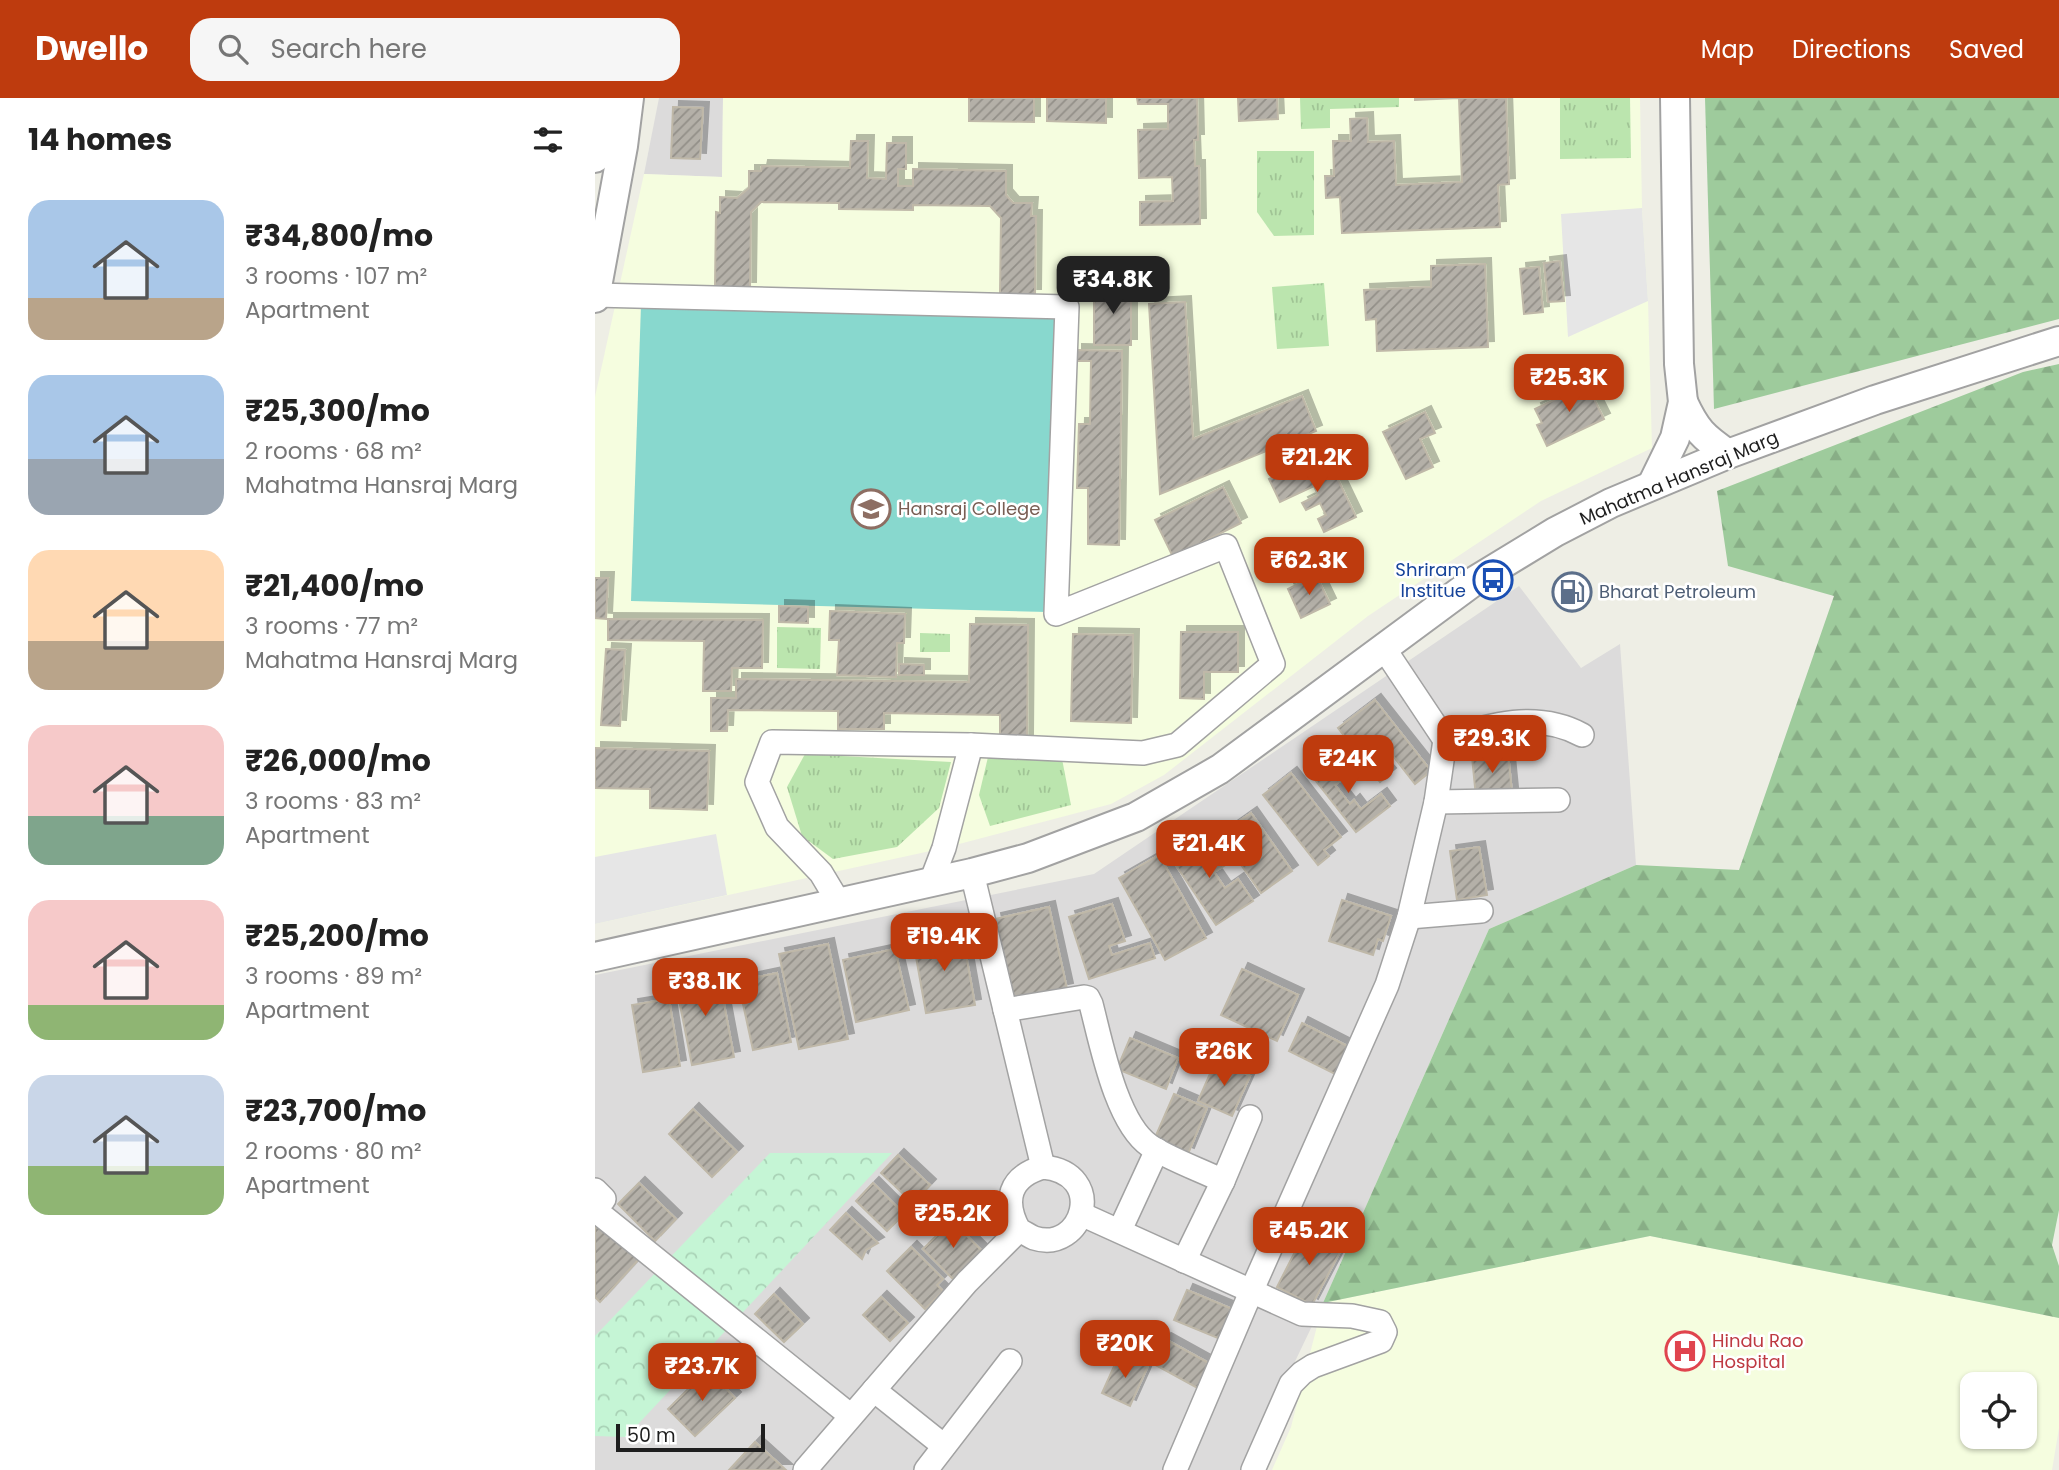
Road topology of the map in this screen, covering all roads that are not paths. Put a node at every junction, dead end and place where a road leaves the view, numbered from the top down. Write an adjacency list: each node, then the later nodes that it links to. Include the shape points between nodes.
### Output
1 (603, 98): 4 (street)
2 (629, 98): 5 (street)
3 (1675, 98): 7 (street)
4 (595, 152)
5 (595, 297): 13 (street, via 1067,307 1056,614 1226,546 1273,664 1177,745 1143,753)
6 (2059, 341): 8 (street, Mahatma Hansraj Marg, via 1875,400)
7 (1683, 402): 8 (street, via 1695,427); 9 (street, via 1675,438)
8 (1728, 454): 9 (street, Mahatma Hansraj Marg)
9 (1652, 485): 10 (street, Mahatma Hansraj Marg, via 1555,532 1473,582)
10 (1383, 647): 12 (street); 16 (street, Mahatma Hansraj Marg, via 1220,769 1136,817 1028,858)
11 (1582, 735): 12 (street, via 1562,726 1522,721)
12 (1445, 740): 15 (street)
13 (971, 745): 17 (street); 18 (street, via 772,742 757,782 777,827 821,873)
14 (1558, 800): 15 (street)
15 (1436, 802): 20 (street)
16 (972, 873): 17 (street, Mahatma Hansraj Marg); 22 (street)
17 (931, 882): 18 (street, Mahatma Hansraj Marg)
18 (839, 903): 21 (street, Mahatma Hansraj Marg)
19 (1481, 911): 20 (street)
20 (1409, 917): 33 (street, via 1387,985)
21 (595, 957)
22 (1005, 1010): 24 (street, via 1088,998 1125,1116 1135,1132); 25 (street)
23 (1251, 1116): 26 (street)
24 (1157, 1150): 26 (street); 31 (street)
25 (1043, 1167): 29 (street, via 1057,1169 1078,1186); 30 (street, via 1029,1171 1011,1193 1010,1207)
26 (1223, 1181): 32 (street)
27 (595, 1190): 28 (street, via 604,1199)
28 (595, 1210): 36 (street)
29 (1081, 1214): 30 (street, via 1074,1227 1050,1240); 31 (street)
30 (1019, 1230): 35 (street, via 967,1282)
31 (1120, 1230): 32 (street)
32 (1184, 1261): 33 (street)
33 (1251, 1292): 40 (street); 41 (street, via 1302,1314 1380,1322 1385,1332 1381,1341 1313,1366 1291,1384)
34 (1010, 1361): 37 (street)
35 (874, 1390): 36 (street); 37 (street)
36 (851, 1416): 38 (street)
37 (944, 1446): 39 (street)
38 (805, 1470)
39 (926, 1470)
40 (1175, 1470)
41 (1253, 1470)

